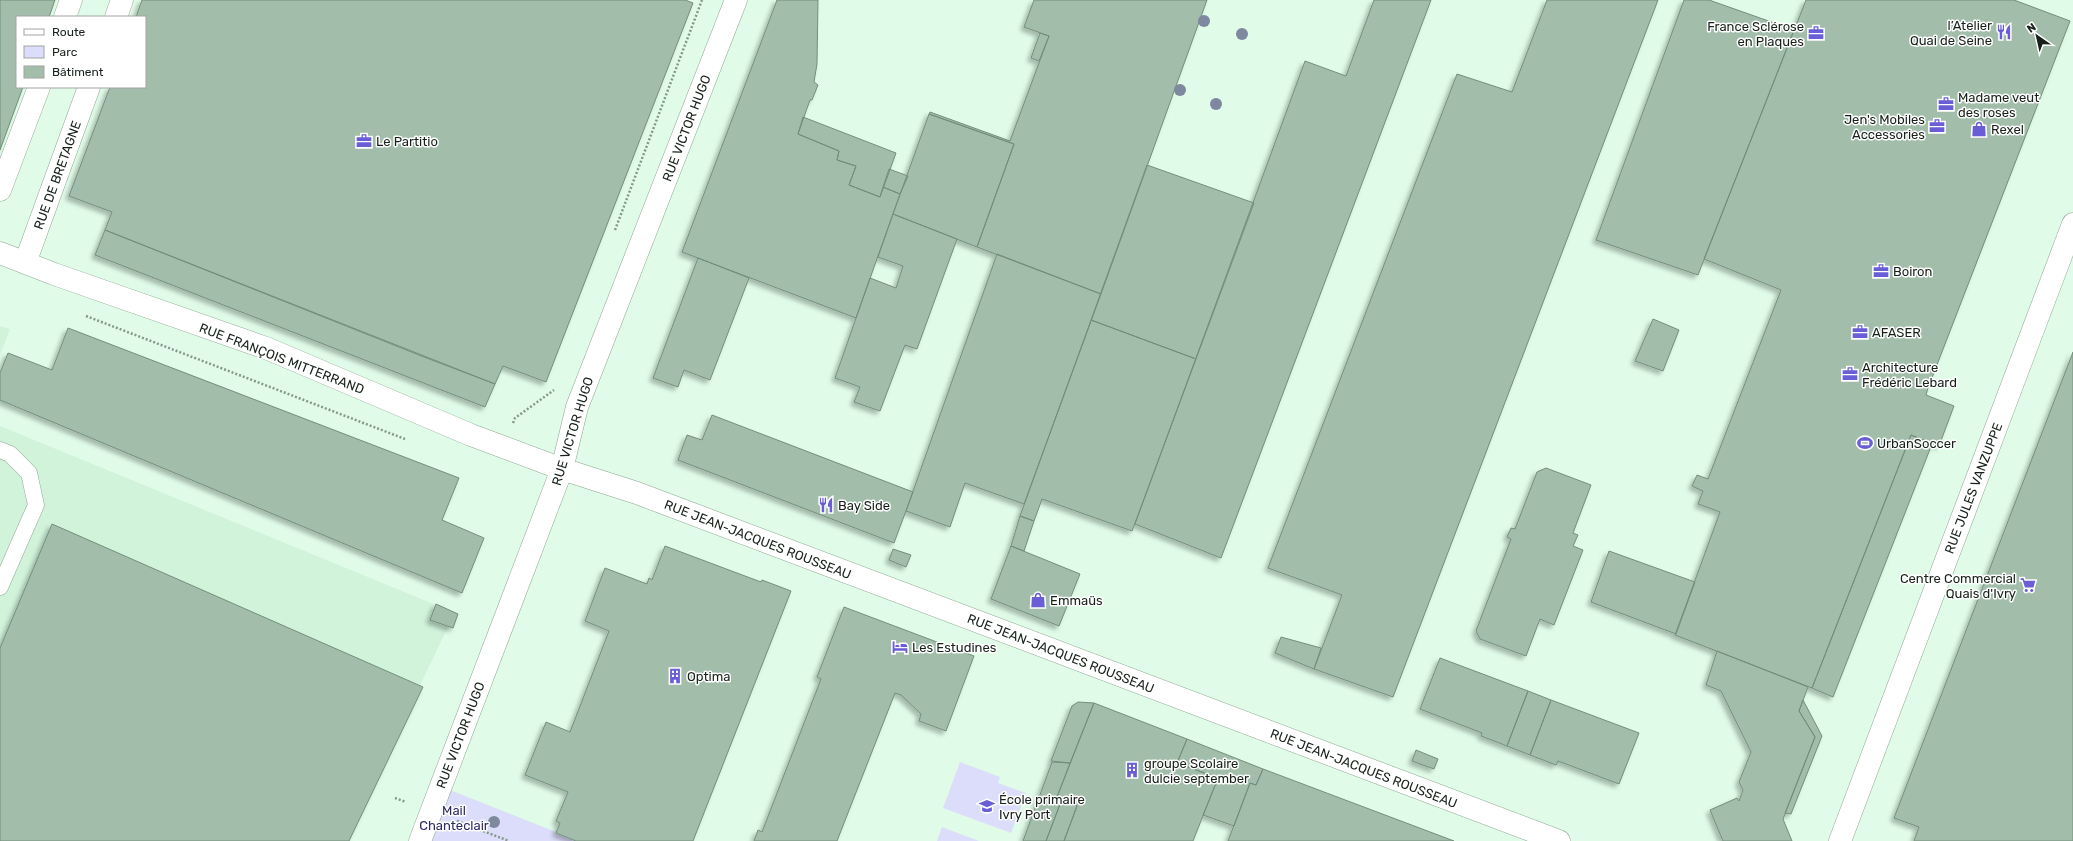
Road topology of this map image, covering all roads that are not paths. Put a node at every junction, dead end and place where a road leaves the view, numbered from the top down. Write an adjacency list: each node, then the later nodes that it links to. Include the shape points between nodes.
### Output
1 (71, 0): 4 (street)
2 (122, 0): 5 (street)
3 (736, 0): 13 (street, RUE VICTOR HUGO, via 581,395)
4 (65, 16)
5 (116, 16)
6 (39, 88): 8 (street)
7 (89, 88): 11 (street, RUE DE BRETAGNE)
8 (0, 190)
9 (2073, 224): 17 (street, RUE JULES VANZUPPE)
10 (0, 253): 11 (street, RUE FRANÇOIS MITTERRAND)
11 (25, 263): 13 (street, RUE FRANÇOIS MITTERRAND, via 266,348)
12 (0, 450): 14 (lane, via 10,454 29,473 36,505)
13 (562, 469): 15 (street, RUE VICTOR HUGO); 16 (street, RUE JEAN-JACQUES ROUSSEAU, via 647,497)
14 (0, 586)
15 (420, 841)
16 (1559, 841)
17 (1840, 841)

